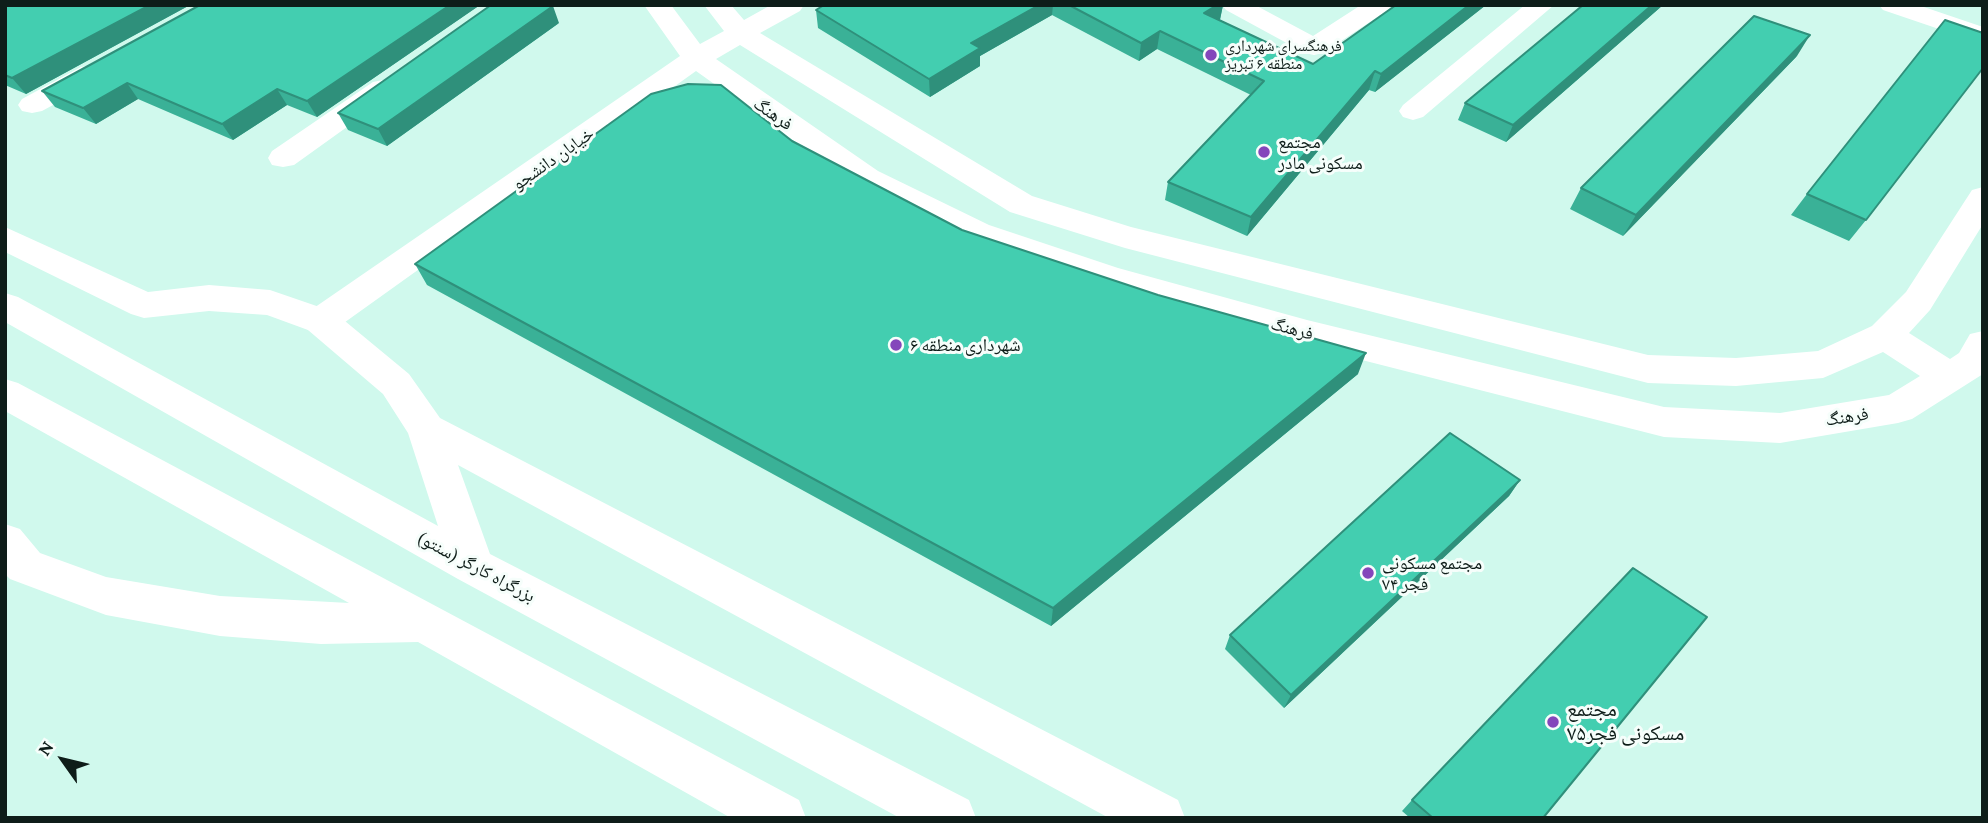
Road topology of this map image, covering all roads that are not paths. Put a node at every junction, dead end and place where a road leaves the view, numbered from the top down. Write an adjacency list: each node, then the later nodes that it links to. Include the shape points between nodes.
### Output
1 (657, 5): 10 (main road, فرهنگ)
2 (717, 5): 8 (main road)
3 (791, 5): 8 (main road, خیابان دانشجو)
4 (1236, 5): 5 (street, via 1314,47)
5 (1379, 5)
6 (1541, 5): 14 (street)
7 (1892, 5): 9 (street)
8 (740, 33): 10 (main road, خیابان دانشجو); 20 (main road, via 1021,204 1125,237 1648,369 1736,372 1823,364)
9 (1983, 36)
10 (696, 58): 19 (main road, خیابان دانشجو); 22 (main road, فرهنگ, via 867,178 976,233 1109,278 1307,333 1664,422 1780,428 1898,408)
11 (117, 59): 13 (street)
12 (404, 74): 15 (street)
13 (32, 105)
14 (1413, 111)
15 (283, 158)
16 (1983, 197): 20 (main road, via 1918,301)
17 (5, 238): 19 (main road, via 144,305 209,298 270,303)
18 (5, 306): 26 (main road, بزرگراه کارگر (سنتو))
19 (321, 321): 24 (main road, via 396,384)
20 (1885, 335): 22 (main road)
21 (1983, 344): 22 (main road, فرهنگ, via 1972,363)
22 (1950, 377)
23 (5, 393): 27 (main road)
24 (426, 429): 26 (main road); 30 (main road)
25 (5, 542): 27 (main road, via 25,566 106,596 233,617 321,624)
26 (474, 566): 29 (main road, بزرگراه کارگر (سنتو))
27 (429, 622): 28 (main road)
28 (781, 818)
29 (951, 818)
30 (1160, 818)

